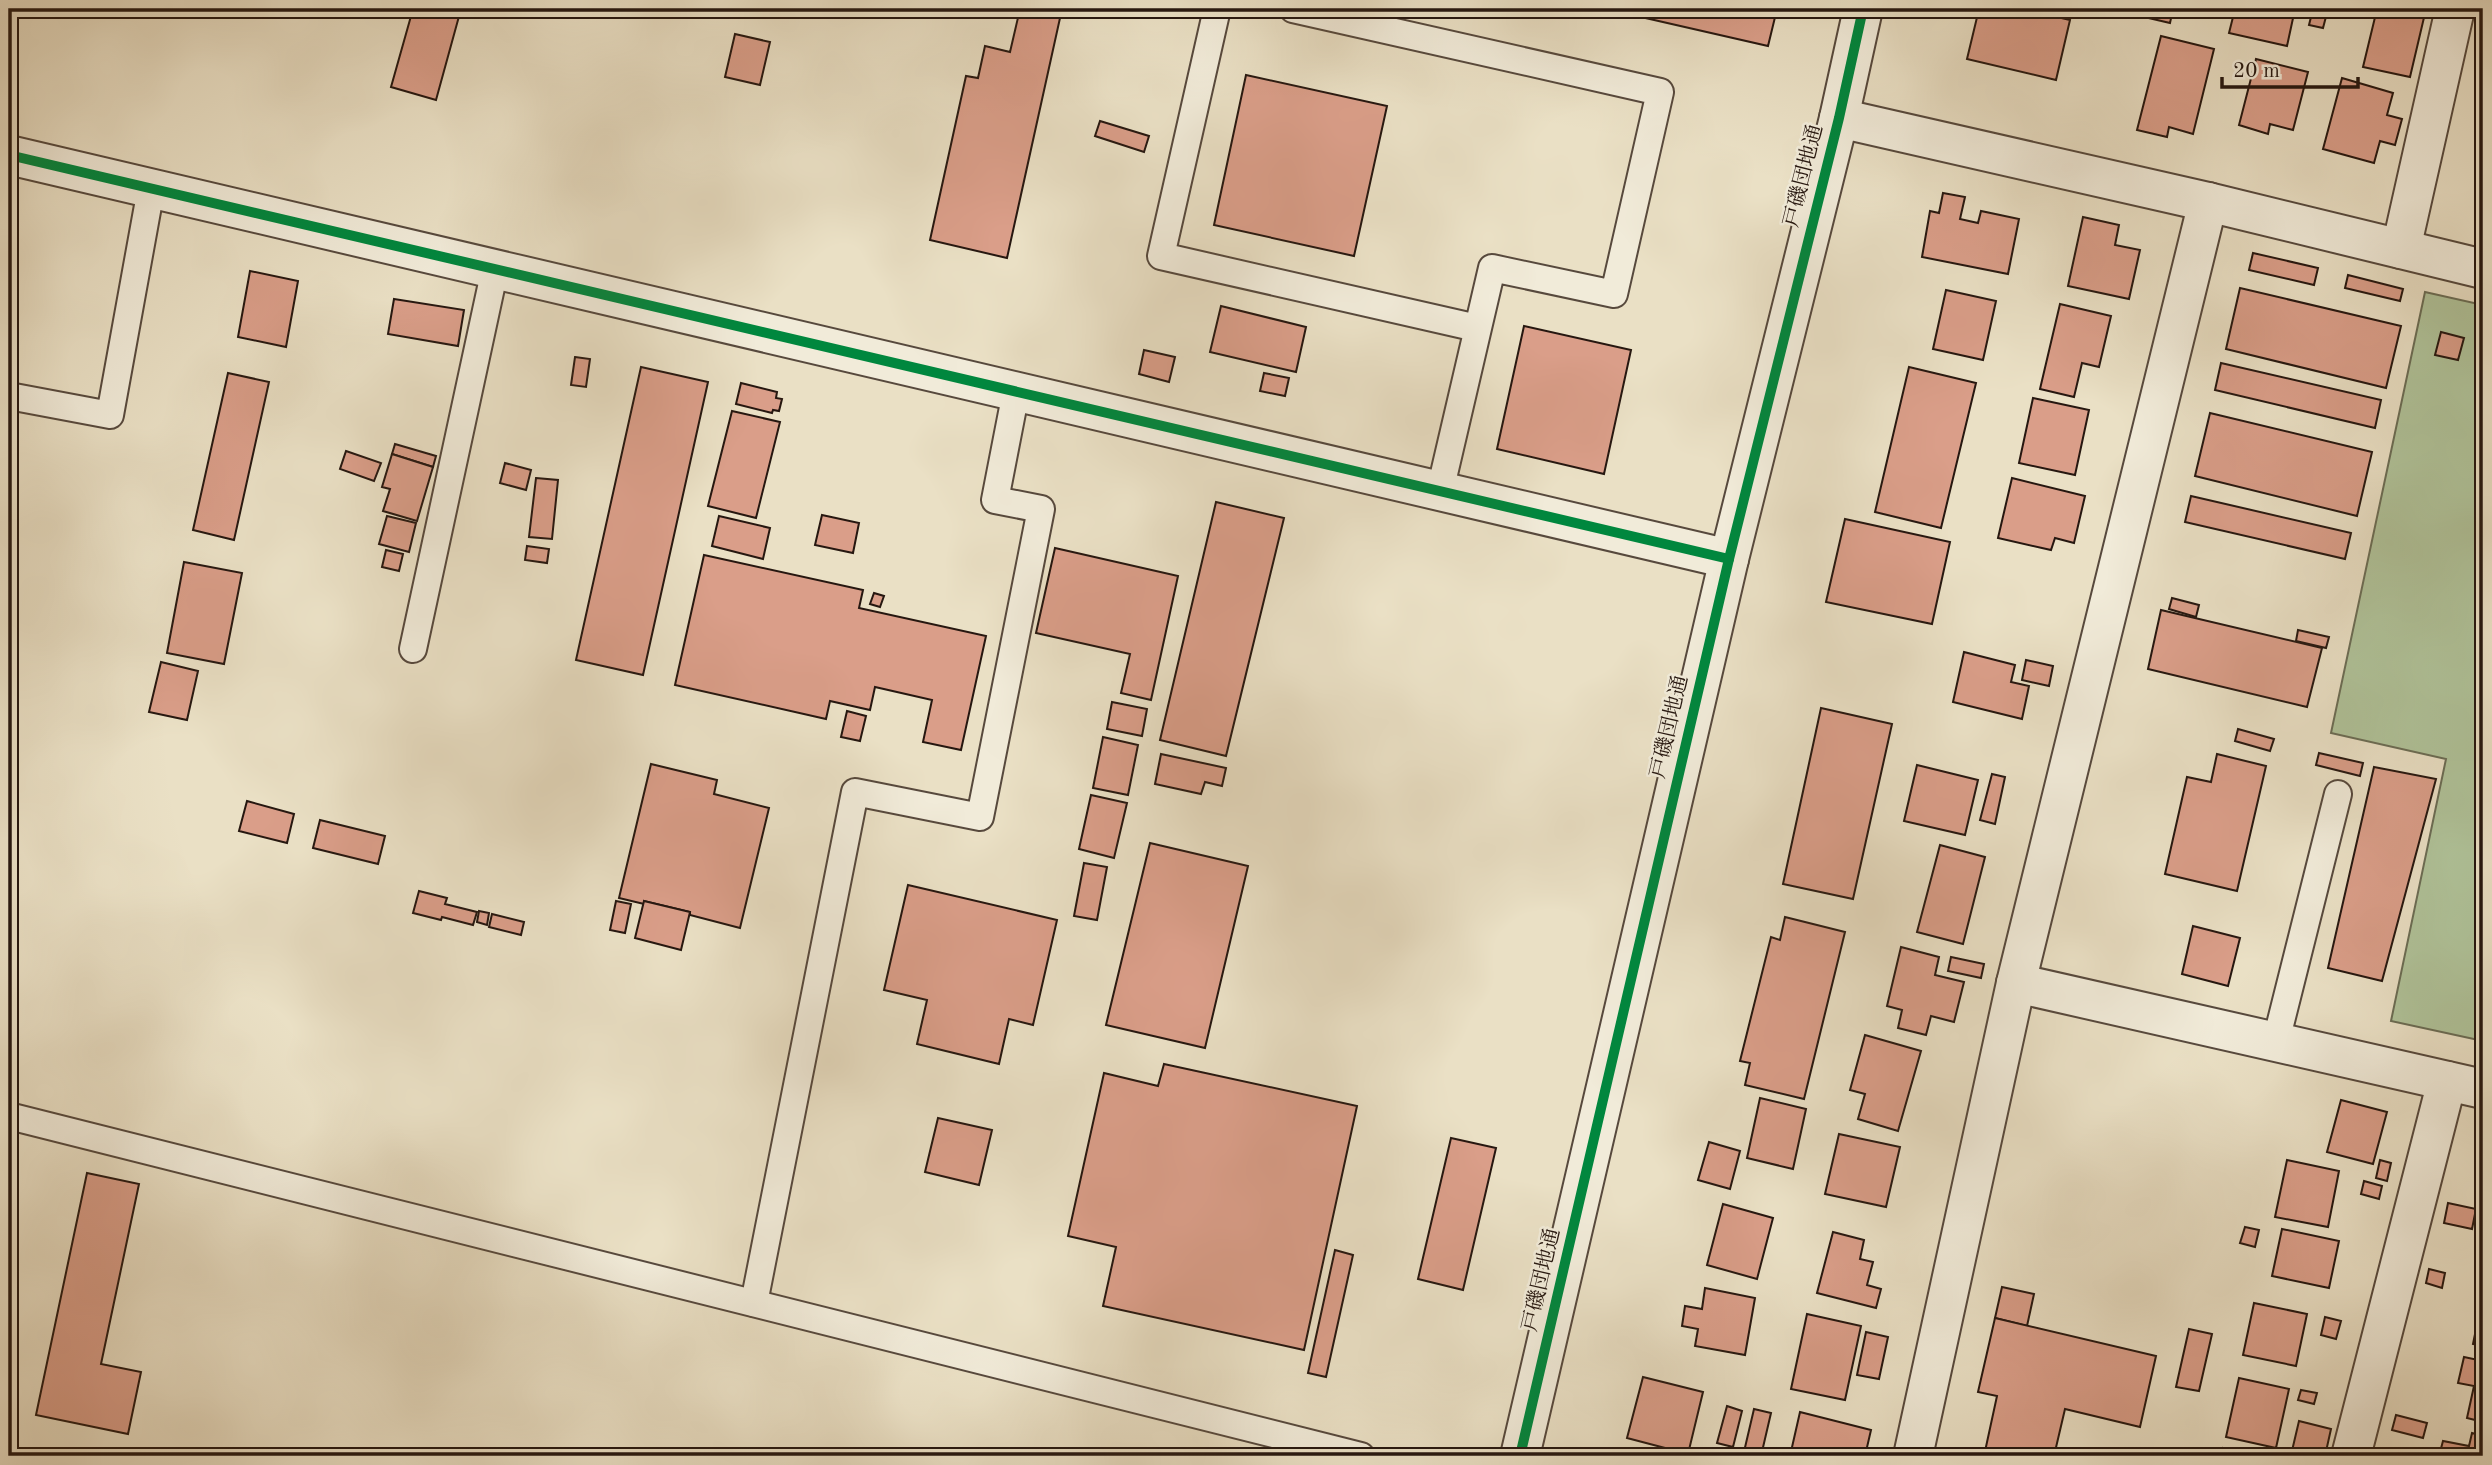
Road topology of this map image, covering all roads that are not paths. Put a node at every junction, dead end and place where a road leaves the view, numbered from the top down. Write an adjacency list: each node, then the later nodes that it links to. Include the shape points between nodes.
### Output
1 (1217, 9): 12 (lane, via 1161,256)
2 (1293, 9): 12 (lane, via 1660,92 1614,294 1492,268)
3 (1863, 9): 5 (street, 戸磯団地通)
4 (2455, 9): 9 (street)
5 (1839, 118): 8 (street); 16 (street, 戸磯団地通)
6 (9, 155): 7 (street)
7 (151, 189): 11 (street); 14 (lane, via 110,415)
8 (2208, 202): 9 (street); 19 (street)
9 (2401, 249): 10 (street)
10 (2483, 269)
11 (495, 270): 13 (street); 17 (lane)
12 (1477, 328): 15 (lane)
13 (1016, 392): 15 (street); 23 (lane, via 995,500 1041,509 980,817 855,792)
14 (9, 396)
15 (1440, 491): 16 (street)
16 (1729, 559): 25 (street, 戸磯団地通)
17 (413, 649)
18 (2339, 794): 20 (lane)
19 (2016, 983): 20 (street); 26 (street)
20 (2276, 1041): 21 (street)
21 (2465, 1085): 27 (street)
22 (9, 1116): 23 (lane)
23 (754, 1303): 24 (lane)
24 (1361, 1456)
25 (1520, 1456)
26 (1913, 1456)
27 (2351, 1456)

